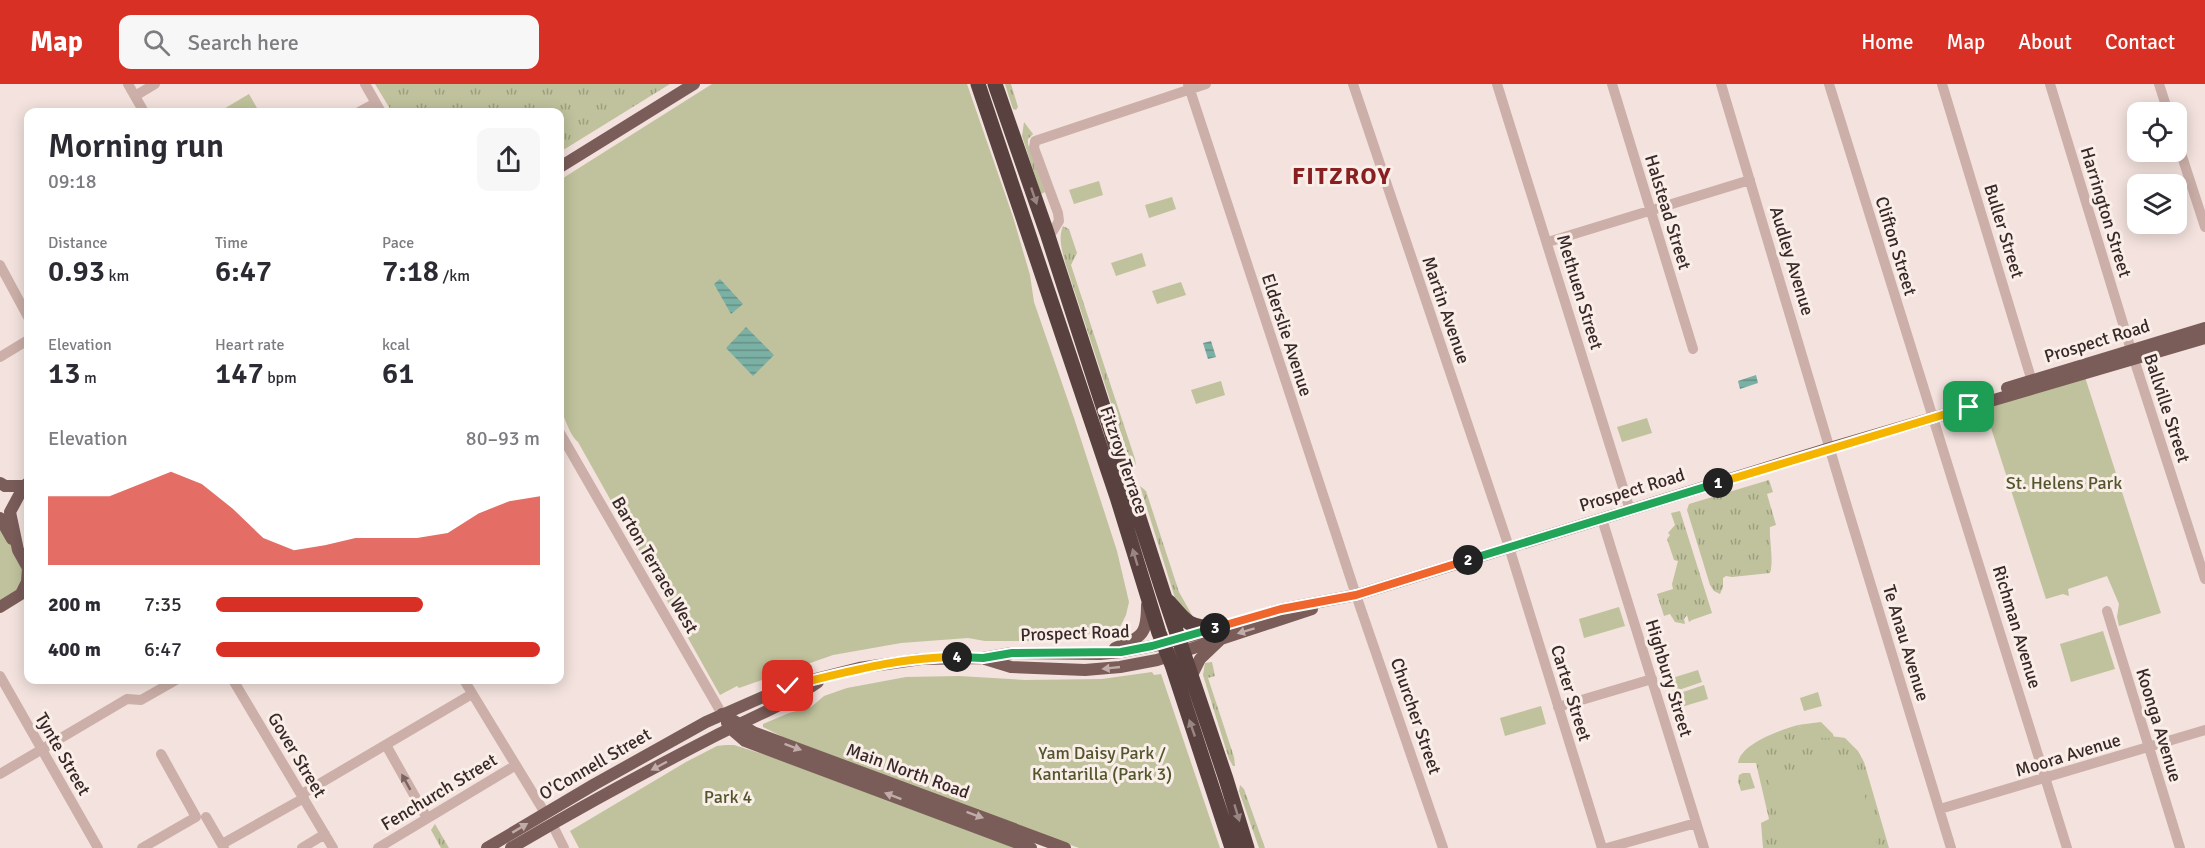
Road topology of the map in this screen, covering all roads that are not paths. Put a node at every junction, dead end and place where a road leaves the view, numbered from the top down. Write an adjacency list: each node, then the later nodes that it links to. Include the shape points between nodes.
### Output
1 (128, 84): 17 (street)
2 (155, 84): 17 (street)
3 (365, 84): 20 (street)
4 (694, 84): 23 (main road)
5 (978, 84): 25 (highway, Fitzroy Terrace)
6 (995, 84): 21 (highway, Fitzroy Terrace)
7 (1206, 84): 16 (street)
8 (1353, 84): 53 (street, Martin Avenue)
9 (1497, 84): 29 (street, Methuen Street)
10 (1612, 84): 26 (street, Halstead Street)
11 (1721, 84): 24 (street, Audley Avenue)
12 (1829, 84): 42 (street, Clifton Street)
13 (1942, 84): 40 (street, Buller Street)
14 (2050, 84): 38 (street, Harrington Street)
15 (2159, 84): 18 (street)
16 (1189, 86): 28 (street, via 1035,141 1034,148 1058,213 1059,221); 58 (street, Elderslie Avenue)
17 (135, 96): 19 (street)
18 (2165, 102)
19 (142, 108)
20 (378, 108)
21 (1009, 121): 25 (highway, via 1003,131 1015,168); 28 (highway, Fitzroy Terrace, one-way to 28)
22 (2184, 162): 27 (street)
23 (564, 165)
24 (1750, 180): 26 (street); 43 (street, Audley Avenue)
25 (1018, 199): 31 (highway, Fitzroy Terrace)
26 (1651, 210): 29 (street); 37 (street, Halstead Street)
27 (2205, 227)
28 (1047, 233): 31 (highway, via 1042,244 1051,273); 33 (highway, Fitzroy Terrace)
29 (1548, 242): 50 (street, Methuen Street)
30 (0, 265): 32 (street)
31 (1050, 297): 41 (highway, Fitzroy Terrace)
32 (24, 310)
33 (1074, 318): 41 (highway, via 1076,346 1096,407); 45 (highway, Fitzroy Terrace)
34 (2205, 328): 38 (main road, Prospect Road)
35 (2205, 338): 38 (main road, Prospect Road)
36 (24, 342): 39 (street)
37 (1693, 349)
38 (2132, 354): 40 (main road, Prospect Road); 56 (street, Ballville Street)
39 (0, 357)
40 (2033, 384): 42 (main road, Prospect Road, via 1968,400)
41 (1088, 414): 49 (highway, Fitzroy Terrace)
42 (1934, 417): 43 (main road, Prospect Road); 87 (street, Richman Avenue)
43 (1830, 448): 50 (main road, Prospect Road); 90 (street, Te Anau Avenue)
44 (564, 449): 77 (street, Barton Terrace West)
45 (1127, 478): 49 (highway); 60 (highway, Fitzroy Terrace)
46 (0, 483): 47 (main road)
47 (24, 484)
48 (24, 488): 54 (main road, via 10,512)
49 (1117, 497): 59 (highway, Fitzroy Terrace, one-way to 49)
50 (1630, 510): 52 (main road, Prospect Road)
51 (0, 518): 54 (main road)
52 (1602, 519): 53 (main road, Prospect Road); 71 (street, Highbury Street)
53 (1509, 548): 58 (main road, Prospect Road); 76 (street, Carter Street)
54 (18, 550): 55 (main road)
55 (24, 561)
56 (2205, 579)
57 (24, 588): 61 (main road)
58 (1356, 595): 63 (main road, Prospect Road, via 1281,609); 109 (street, Churcher Street)
59 (1148, 596): 65 (highway, Fitzroy Terrace); 66 (main road, via 1148,623 1143,632 1127,644)
60 (1164, 596): 63 (highway, via 1190,624); 64 (highway, Fitzroy Terrace)
61 (0, 607)
62 (2107, 611): 81 (street, Koonga Avenue)
63 (1218, 634): 64 (main road, Prospect Road); 68 (main road)
64 (1181, 645): 65 (main road, Prospect Road); 68 (highway, Fitzroy Terrace)
65 (1165, 650): 66 (main road, Prospect Road); 67 (main road, Prospect Road, one-way to 67, via 1120,667 1085,670 1011,667); 88 (highway, Fitzroy Terrace, one-way to 65)
66 (1100, 654): 67 (main road, Prospect Road, via 1012,653)
67 (983, 658): 70 (main road, Prospect Road, via 897,662)
68 (1192, 675): 86 (highway, Fitzroy Terrace)
69 (0, 676): 82 (street, Tynte Street)
70 (824, 677): 77 (main road, Prospect Road, via 788,686); 78 (main road, Prospect Road, via 794,699)
71 (1652, 679): 76 (street); 94 (street, Highbury Street)
72 (169, 684): 82 (street, via 141,700 127,699)
73 (234, 684): 89 (street, Gover Street)
74 (466, 684): 75 (street)
75 (472, 694): 80 (street); 84 (street)
76 (1558, 707): 110 (street, Carter Street)
77 (722, 714): 78 (main road); 93 (main road, O'Connell Street, via 595,783)
78 (735, 726): 93 (main road, O'Connell Street, one-way to 93); 105 (main road, Main North Road, one-way to 78, via 745,741); 106 (main road, Main North Road, one-way to 106)
79 (2205, 730): 81 (street, Moora Avenue)
80 (386, 745): 89 (street); 92 (street, one-way to 80)
81 (2149, 747): 87 (street, Moora Avenue); 115 (street, Koonga Avenue)
82 (42, 750): 85 (street); 97 (street, Tynte Street)
83 (161, 754): 98 (street, via 196,817)
84 (516, 765): 92 (street, Fenchurch Street); 93 (street)
85 (0, 774)
86 (1226, 779): 88 (highway); 108 (highway, Fitzroy Terrace, one-way to 108)
87 (2047, 779): 90 (street, Moora Avenue); 114 (street, Richman Avenue)
88 (1211, 784): 107 (highway, Fitzroy Terrace)
89 (303, 796): 95 (street, Gover Street); 96 (street)
90 (1940, 809): 113 (street, Te Anau Avenue)
91 (206, 817): 96 (street)
92 (427, 818): 101 (street, Fenchurch Street)
93 (548, 819): 102 (main road, O'Connell Street, one-way to 93); 103 (main road, O'Connell Street); 104 (street)
94 (1696, 823): 111 (street); 112 (street, Highbury Street)
95 (325, 834): 99 (street); 100 (street, Gover Street)
96 (223, 846)
97 (97, 848)
98 (142, 848)
99 (302, 848)
100 (333, 848)
101 (378, 848)
102 (486, 848)
103 (511, 848)
104 (564, 848)
105 (1031, 848)
106 (1065, 848)
107 (1232, 848)
108 (1247, 848)
109 (1443, 848)
110 (1602, 848)
111 (1607, 848)
112 (1704, 848)
113 (1952, 848)
114 (2067, 848)
115 (2180, 848)

